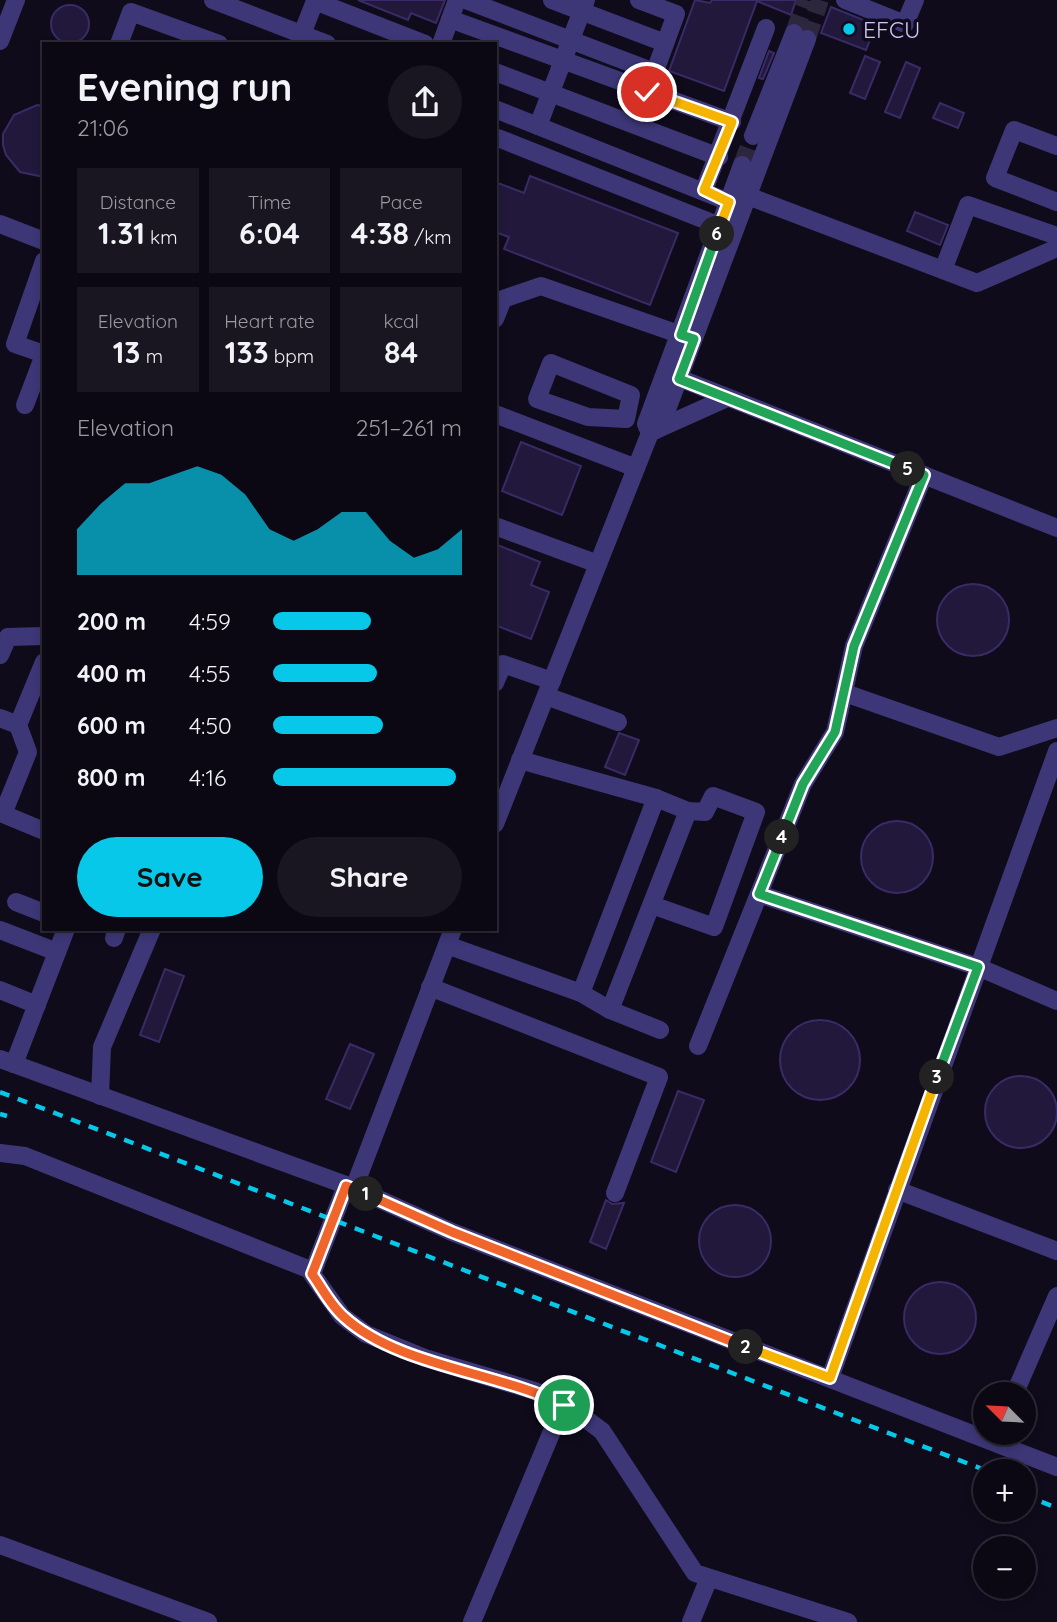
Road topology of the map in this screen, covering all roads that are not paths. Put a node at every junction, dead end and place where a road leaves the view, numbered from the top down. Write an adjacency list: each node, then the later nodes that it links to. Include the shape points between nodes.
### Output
1 (16, 0): 15 (lane)
2 (213, 0): 9 (lane)
3 (457, 0): 11 (lane)
4 (466, 0): 14 (lane)
5 (552, 0): 10 (lane)
6 (639, 0): 21 (lane, via 676,14)
7 (915, 0): 8 (lane, via 905,24)
8 (850, 1)
9 (245, 6): 13 (lane)
10 (584, 6): 14 (lane); 21 (lane)
11 (450, 19): 20 (lane); 22 (lane)
12 (766, 28): 28 (lane)
13 (302, 34): 18 (lane); 19 (lane, via 314,1)
14 (571, 39): 22 (lane); 23 (lane)
15 (0, 41)
16 (124, 42): 17 (lane, via 131,12)
17 (214, 42)
18 (322, 42)
19 (420, 42)
20 (442, 42)
21 (665, 43): 23 (lane)
22 (563, 61): 25 (lane); 26 (lane)
23 (654, 72): 25 (lane)
24 (497, 73): 26 (lane)
25 (647, 92): 28 (lane)
26 (551, 94): 29 (lane); 34 (lane)
27 (497, 110): 29 (lane)
28 (732, 122): 34 (lane)
29 (544, 128): 33 (lane); 36 (lane)
30 (753, 136): 37 (lane, via 801,36)
31 (498, 138): 33 (lane)
32 (1057, 146): 39 (lane, via 1014,130 995,178)
33 (541, 155): 41 (lane)
34 (719, 157): 36 (lane)
35 (742, 165): 38 (lane)
36 (704, 190): 38 (lane)
37 (748, 197): 46 (lane); 48 (lane)
38 (729, 202): 41 (lane)
39 (1057, 202)
40 (0, 224): 43 (lane)
41 (720, 226): 48 (lane)
42 (1057, 236): 46 (lane, via 968,205)
43 (42, 240)
44 (1057, 248): 46 (lane, via 977,283)
45 (42, 267): 49 (lane, via 15,344)
46 (943, 270)
47 (497, 315): 48 (lane, via 503,299 541,286)
48 (687, 337): 51 (lane); 56 (lane)
49 (42, 353)
50 (42, 359): 53 (lane)
51 (679, 379): 52 (lane); 56 (lane)
52 (727, 398): 56 (lane); 58 (lane)
53 (25, 405)
54 (627, 412): 54 (lane, via 631,395 551,363 537,399 588,417 626,419); 56 (lane)
55 (497, 415): 57 (lane)
56 (653, 427): 57 (lane)
57 (636, 468): 61 (lane)
58 (924, 475): 60 (lane); 67 (lane, via 854,646)
59 (497, 527): 61 (lane)
60 (1057, 527)
61 (598, 564): 66 (lane)
62 (42, 636): 63 (lane, via 8,637)
63 (0, 655)
64 (42, 667): 70 (lane)
65 (497, 678): 66 (lane, via 503,664)
66 (549, 689): 69 (lane); 73 (lane)
67 (845, 694): 71 (lane, via 999,747); 80 (lane, via 835,732 803,784)
68 (0, 718): 70 (lane)
69 (618, 722)
70 (18, 725): 79 (lane, via 28,752 3,814)
71 (1057, 727)
72 (1057, 751): 74 (lane)
73 (520, 760): 75 (lane); 76 (lane)
74 (1052, 778): 89 (lane)
75 (501, 792): 78 (lane)
76 (656, 798): 77 (lane); 92 (lane)
77 (688, 811): 82 (lane); 82 (lane, via 705,812 713,796 756,812 714,927)
78 (497, 813)
79 (42, 830)
80 (759, 894): 89 (lane); 97 (lane)
81 (16, 902): 83 (lane)
82 (652, 905): 95 (lane)
83 (42, 912)
84 (0, 930): 88 (lane)
85 (65, 931): 88 (lane)
86 (151, 931): 99 (lane, via 102,1047)
87 (450, 937): 90 (lane); 92 (lane)
88 (57, 952): 94 (lane)
89 (978, 967): 93 (lane); 102 (lane)
90 (430, 987): 101 (lane); 103 (lane, via 659,1077)
91 (0, 990): 94 (lane)
92 (581, 993): 95 (lane)
93 (1057, 1001)
94 (37, 1005): 98 (lane)
95 (610, 1010): 96 (lane)
96 (660, 1030)
97 (698, 1046)
98 (7, 1062): 99 (lane)
99 (100, 1096): 101 (lane)
100 (0, 1153): 105 (lane, via 25,1156)
101 (350, 1187): 105 (lane); 107 (lane, via 452,1232)
102 (897, 1190): 104 (lane); 107 (lane)
103 (615, 1193)
104 (1057, 1251)
105 (313, 1271): 109 (lane, via 342,1316 366,1334 425,1358 536,1391)
106 (1057, 1296): 108 (lane)
107 (830, 1378): 110 (lane)
108 (1020, 1382)
109 (564, 1405): 114 (lane, via 602,1432 695,1573); 116 (lane)
110 (973, 1430)
111 (1012, 1446): 112 (lane)
112 (1057, 1467)
113 (0, 1545): 115 (lane)
114 (709, 1578): 117 (lane); 118 (lane)
115 (208, 1622)
116 (472, 1622)
117 (691, 1622)
118 (848, 1622)

